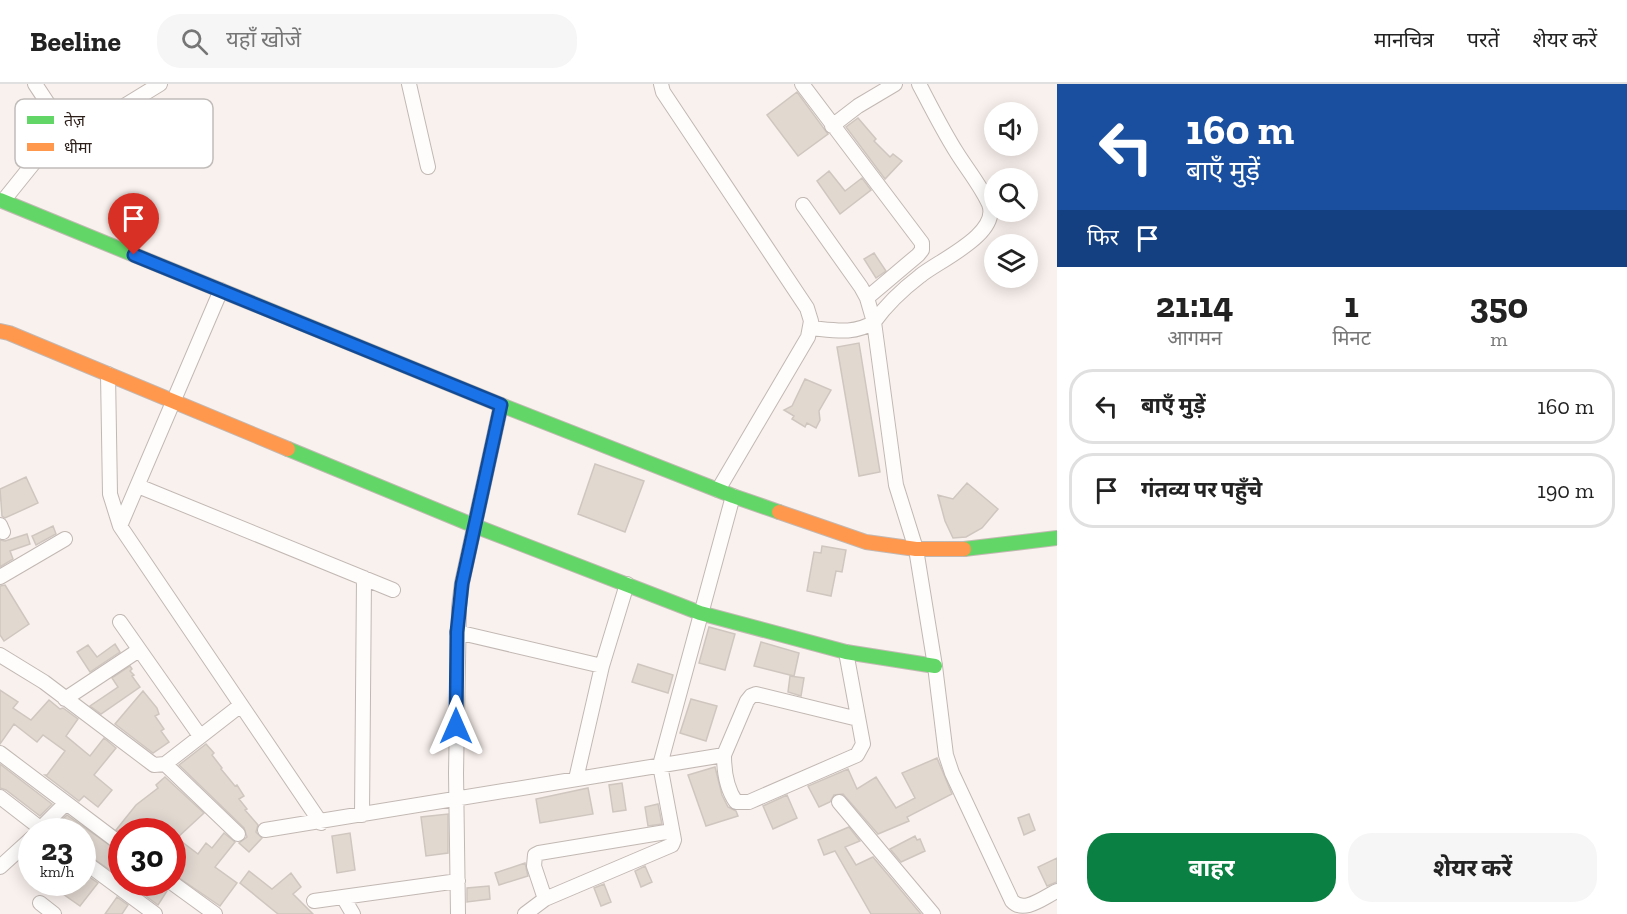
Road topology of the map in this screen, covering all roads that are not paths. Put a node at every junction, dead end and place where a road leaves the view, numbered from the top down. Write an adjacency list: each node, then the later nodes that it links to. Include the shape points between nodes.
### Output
1 (35, 84): 8 (street)
2 (160, 84): 9 (street)
3 (409, 84): 11 (street)
4 (660, 84): 18 (street, via 807,308)
5 (802, 84): 10 (street)
6 (895, 84): 10 (street, via 858,105)
7 (919, 84): 17 (street, via 990,206 990,217 973,241 920,275)
8 (45, 99)
9 (135, 99)
10 (832, 126): 16 (street, via 922,243 918,255)
11 (428, 167)
12 (29, 168): 13 (street)
13 (1, 200): 15 (street)
14 (803, 206): 16 (street)
15 (221, 290): 21 (street); 22 (street)
16 (867, 298): 17 (street)
17 (874, 321): 18 (street, via 854,331); 30 (street, via 896,485)
18 (810, 328): 24 (street)
19 (0, 331): 20 (street)
20 (108, 375): 21 (street); 26 (street, via 110,494)
21 (174, 402): 23 (street); 27 (street)
22 (501, 405): 24 (street); 27 (street)
23 (138, 486): 26 (street); 32 (street)
24 (718, 490): 25 (street)
25 (733, 496): 30 (street, via 866,542); 35 (street)
26 (120, 526): 44 (street)
27 (475, 526): 33 (street); 37 (street, via 462,584)
28 (1057, 538): 30 (street, via 962,549)
29 (65, 539): 31 (street)
30 (916, 549): 42 (street)
31 (0, 577)
32 (364, 578): 34 (street); 56 (street)
33 (627, 584): 35 (street); 41 (street)
34 (393, 590)
35 (700, 613): 39 (street); 50 (street)
36 (120, 622): 38 (street)
37 (457, 632): 41 (street); 53 (street)
38 (139, 650): 43 (street); 46 (street)
39 (846, 652): 42 (street); 45 (street)
40 (0, 655): 43 (street)
41 (602, 666): 51 (street)
42 (935, 666): 68 (street, via 946,755 1012,901 1025,906)
43 (65, 699): 49 (street, via 148,762)
44 (241, 705): 46 (street); 59 (street)
45 (858, 719): 48 (street, via 756,694 747,701); 48 (street, via 863,744 857,755 749,802 736,802 732,796)
46 (200, 736): 49 (street)
47 (0, 753): 55 (street)
48 (724, 755): 50 (street)
49 (165, 764): 63 (street)
50 (660, 765): 51 (street); 61 (street)
51 (576, 779): 53 (street)
52 (0, 797): 57 (street)
53 (457, 799): 56 (street); 67 (street)
54 (840, 802): 80 (street)
55 (66, 803): 58 (street); 62 (street)
56 (362, 815): 59 (street)
57 (23, 818)
58 (52, 818)
59 (321, 823): 60 (street)
60 (265, 830)
61 (672, 831): 71 (street, via 674,840 668,849); 71 (street, via 535,855 534,866)
62 (108, 834)
63 (238, 834)
64 (18, 851): 65 (street)
65 (0, 867)
66 (96, 870): 75 (street)
67 (458, 881): 70 (street); 78 (street)
68 (1057, 891)
69 (186, 893): 76 (street)
70 (343, 897): 72 (street); 77 (street)
71 (545, 899): 79 (street)
72 (314, 901)
73 (40, 903): 74 (street)
74 (54, 914)
75 (155, 914)
76 (214, 914)
77 (353, 914)
78 (458, 914)
79 (525, 914)
80 (933, 914)

